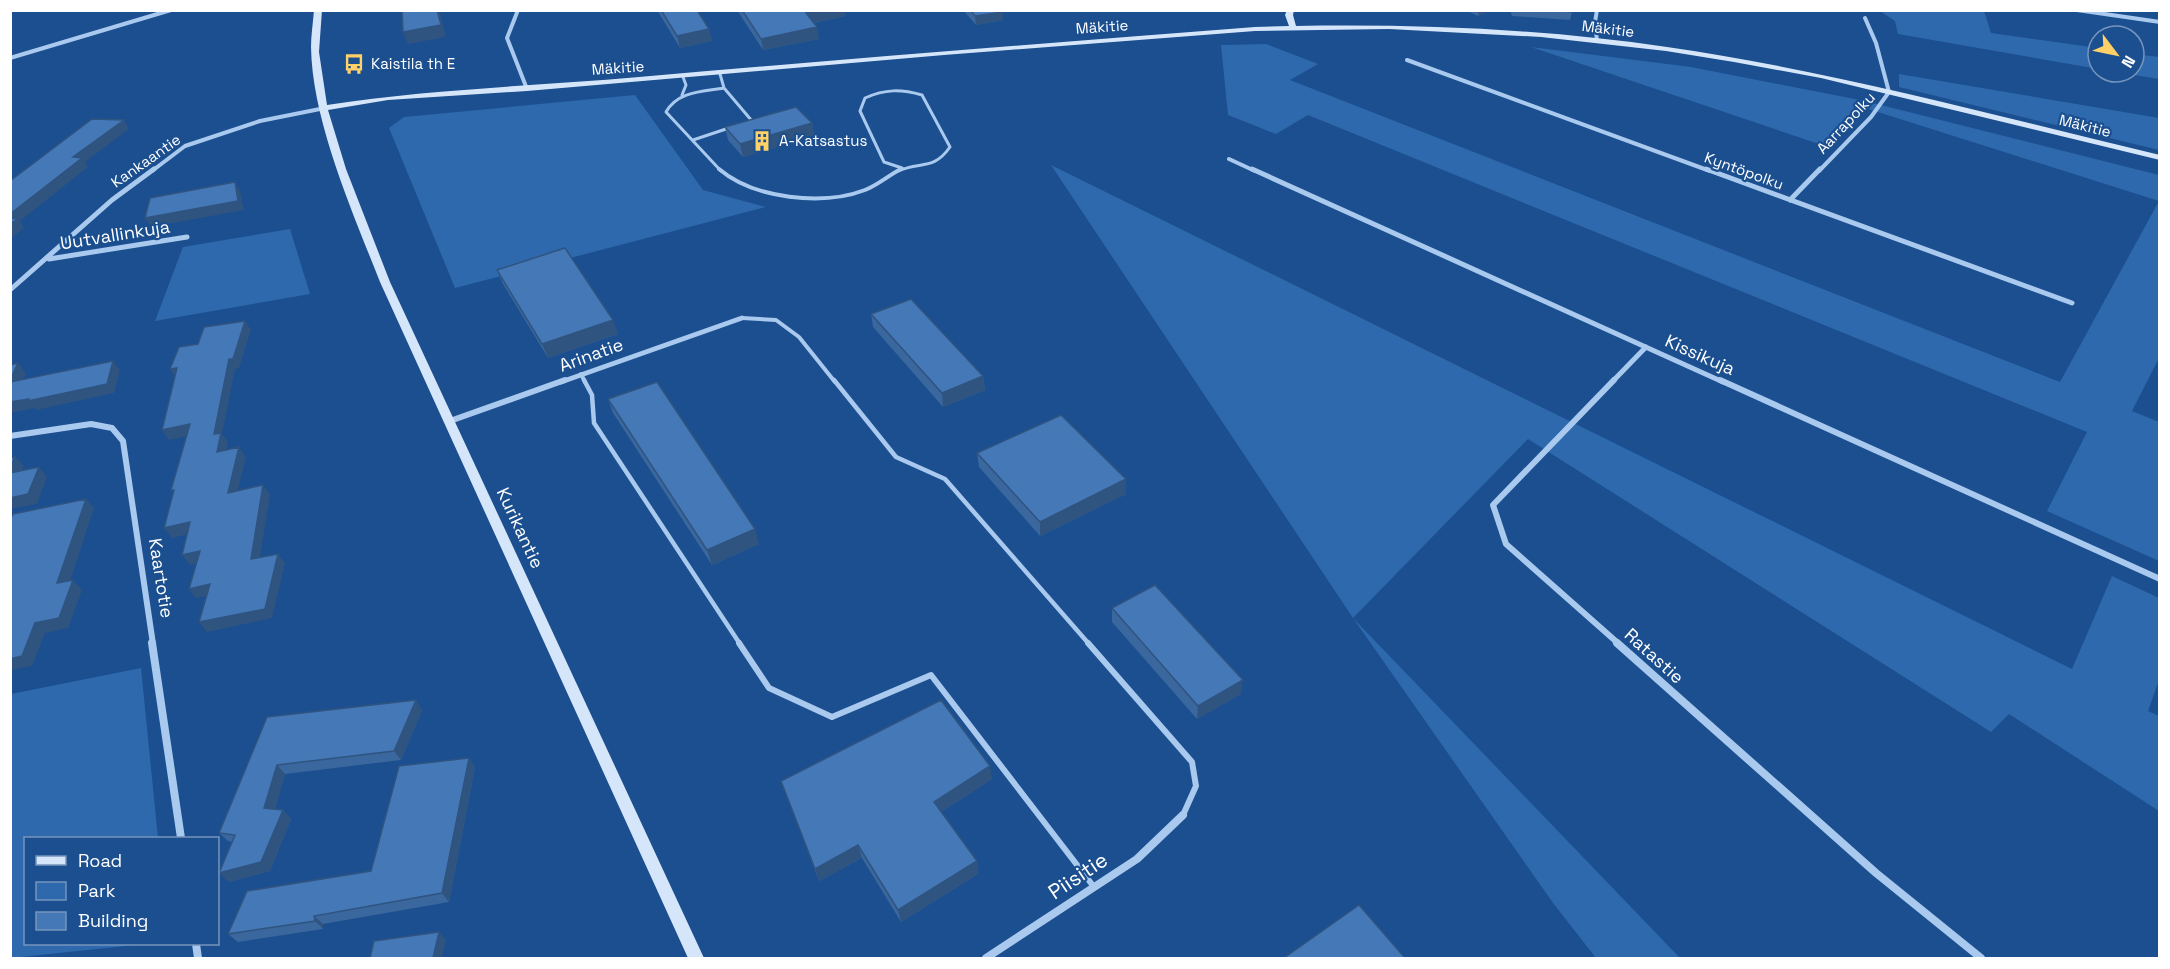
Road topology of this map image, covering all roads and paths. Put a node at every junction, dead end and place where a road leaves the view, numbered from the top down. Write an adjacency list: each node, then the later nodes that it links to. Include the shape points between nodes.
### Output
1 (171, 10): 11 (street)
2 (318, 10): 19 (street, Kurikantie, via 314,51)
3 (518, 10): 16 (street, via 507,38)
4 (1291, 10): 9 (street)
5 (1597, 10): 10 (street)
6 (2078, 10): 8 (street)
7 (1865, 18): 17 (street, Aarrapolku)
8 (2160, 22)
9 (1293, 28): 10 (street, Mäkitie, via 1459,29); 13 (street, Mäkitie, via 944,53)
10 (1597, 41): 17 (street, Mäkitie, via 1734,60)
11 (10, 58)
12 (1407, 60): 26 (street, Kyntöpolku)
13 (720, 74): 14 (street, Mäkitie); 15 (lane)
14 (683, 77): 16 (street, Mäkitie); 18 (lane, via 686,85)
15 (724, 88): 18 (lane); 20 (lane, via 752,121)
16 (527, 89): 19 (street, Mäkitie, via 388,98)
17 (1889, 92): 23 (street, Mäkitie); 26 (street, Aarrapolku, via 1871,117)
18 (682, 95): 22 (lane, via 666,112)
19 (325, 108): 28 (street, Kankaantie, via 260,121 185,146 112,200); 34 (street, Kurikantie, via 346,184 385,282)
20 (742, 124)
21 (732, 127): 22 (lane)
22 (693, 140): 25 (lane, via 733,180 782,194 819,198 866,190)
23 (2160, 158)
24 (1229, 159): 32 (street, Kissikuja)
25 (902, 168): 25 (lane, via 923,167 943,158 950,147 922,95 901,88 880,90 865,98 860,111 884,162)
26 (1790, 200): 30 (street, Kyntöpolku)
27 (187, 237): 28 (street, Uutvallinkuja)
28 (47, 259): 29 (street, Kankaantie)
29 (10, 290)
30 (2072, 303)
31 (742, 318): 33 (street, Arinatie); 37 (lane, via 776,320 799,337 896,456 945,479 1192,762 1196,786)
32 (1646, 347): 36 (street, Kissikuja); 42 (street, Ratastie, via 1493,505 1506,544 1876,873)
33 (581, 374): 34 (street, Arinatie); 39 (lane, via 592,395 594,423 769,688 832,717 931,675)
34 (450, 421): 40 (street, Kurikantie)
35 (10, 436): 38 (street, Kaartotie, via 92,424 112,428 123,441)
36 (2160, 579)
37 (1183, 815): 39 (street, Piisitie, via 1137,859)
38 (181, 837)
39 (1094, 887): 41 (street, Piisitie)
40 (696, 958)
41 (986, 958)
42 (1981, 958)

